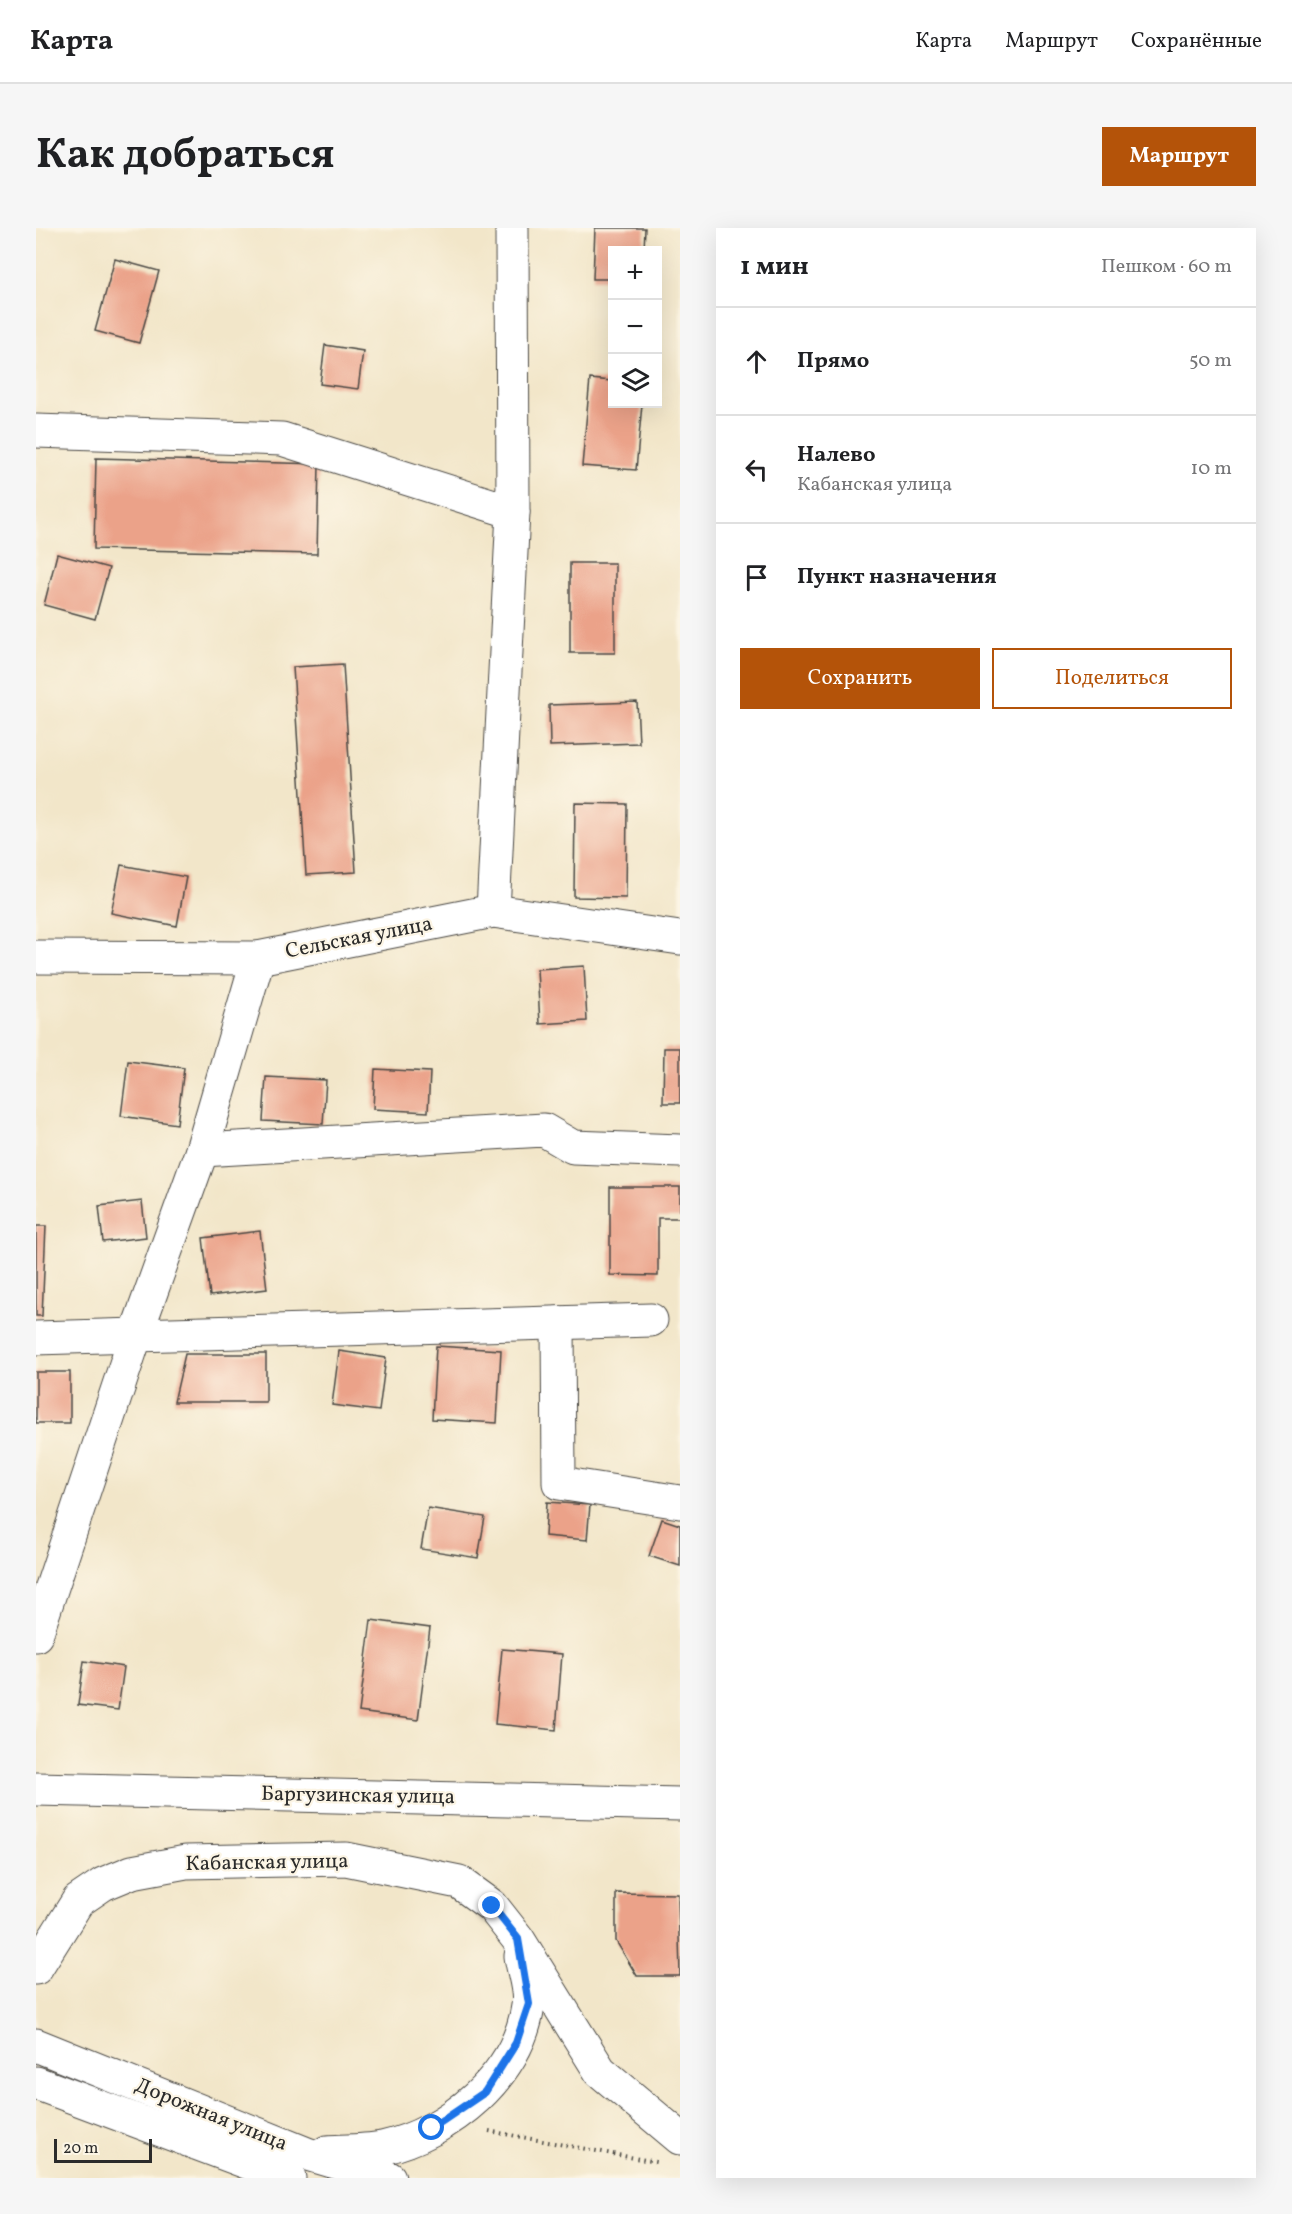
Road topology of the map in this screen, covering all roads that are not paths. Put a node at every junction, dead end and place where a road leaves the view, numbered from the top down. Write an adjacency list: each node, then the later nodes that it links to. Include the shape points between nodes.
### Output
1 (512, 228): 3 (street)
2 (36, 431): 3 (street, via 282,439)
3 (513, 512): 4 (street)
4 (493, 911): 5 (street, Сельская улица); 7 (street, Сельская улица)
5 (680, 938)
6 (36, 957): 7 (street, Сельская улица)
7 (258, 958): 8 (street)
8 (202, 1150): 9 (street, via 544,1130 573,1147); 12 (street)
9 (680, 1151)
10 (651, 1320): 11 (street)
11 (558, 1323): 12 (street); 14 (street, via 559,1483)
12 (136, 1334): 13 (street); 15 (street)
13 (36, 1338)
14 (680, 1502)
15 (36, 1635)
16 (36, 1788): 17 (street, Баргузинская улица)
17 (680, 1804)
18 (518, 1939): 19 (street, Кабанская улица, via 492,1906 459,1882 346,1859 186,1862 132,1872 78,1900); 22 (street, Кабанская улица, via 600,2071); 23 (street, via 529,2004 516,2043 485,2092 432,2128 382,2148)
19 (36, 1968)
20 (36, 2045): 23 (street, Дорожная улица)
21 (36, 2083): 23 (street, Дорожная улица)
22 (680, 2138)
23 (298, 2166): 24 (street, Дорожная улица)
24 (389, 2178)

